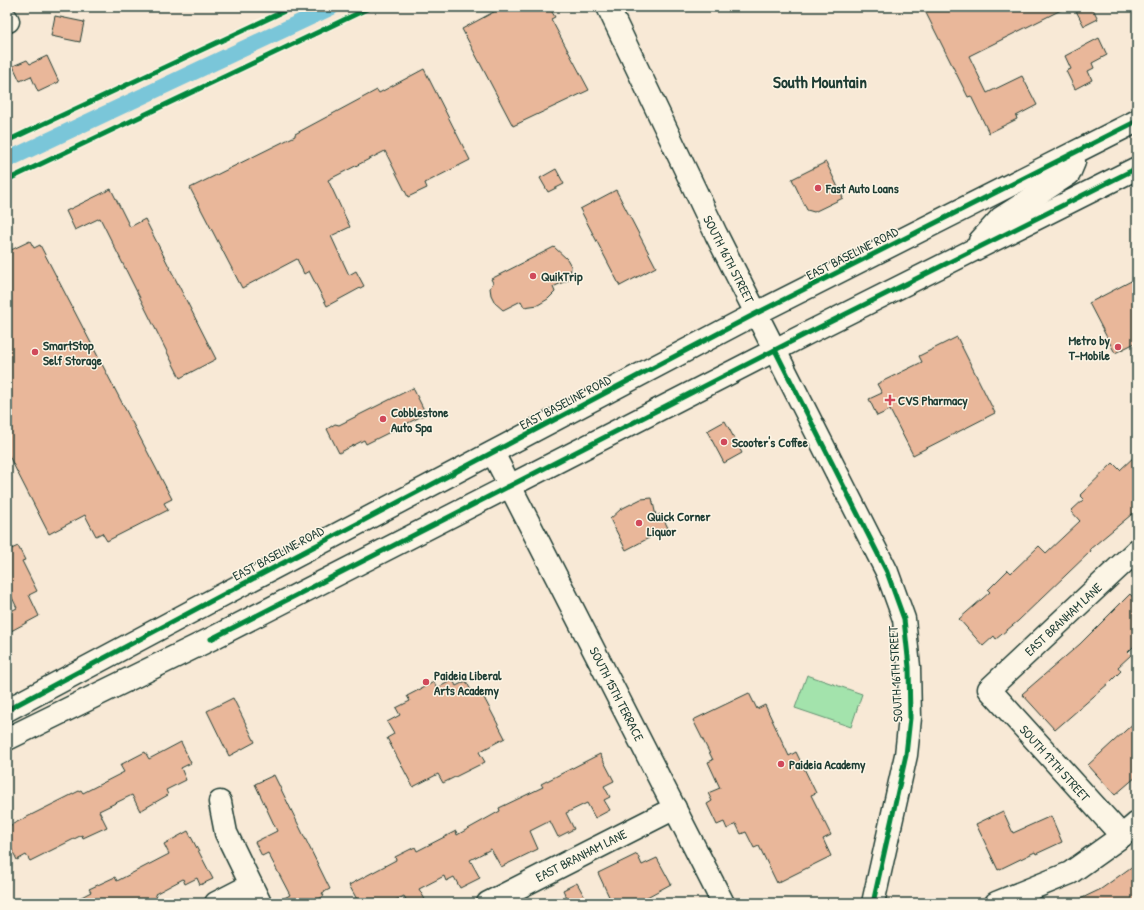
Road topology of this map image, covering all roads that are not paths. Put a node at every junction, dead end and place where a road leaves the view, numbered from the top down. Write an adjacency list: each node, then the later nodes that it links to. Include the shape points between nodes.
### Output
1 (608, 7): 6 (main road, SOUTH 16TH STREET, via 716,234)
2 (1137, 122): 3 (main road, EAST BASELINE ROAD)
3 (1072, 155): 5 (main road, via 1074,162 1069,174 1001,218); 6 (main road, EAST BASELINE ROAD)
4 (1137, 168): 5 (main road)
5 (971, 251): 7 (main road)
6 (757, 313): 7 (main road, SOUTH 16TH STREET); 8 (main road, EAST BASELINE ROAD)
7 (776, 350): 9 (main road); 21 (main road, SOUTH 16TH STREET, via 887,572 904,619 910,718 906,755)
8 (493, 453): 9 (main road, SOUTH 15TH TERRACE); 12 (main road, EAST BASELINE ROAD)
9 (510, 486): 13 (main road, via 212,639); 15 (main road, SOUTH 15TH TERRACE)
10 (1137, 550): 11 (main road, EAST BRANHAM LANE)
11 (989, 689): 16 (main road, SOUTH 17TH STREET)
12 (7, 710)
13 (7, 739)
14 (220, 802): 17 (main road, via 226,833)
15 (674, 808): 19 (main road, EAST BRANHAM LANE); 20 (main road, SOUTH 15TH TERRACE)
16 (1130, 830): 22 (main road, via 1070,873)
17 (256, 894): 18 (main road)
18 (216, 903)
19 (488, 903)
20 (723, 903)
21 (873, 903)
22 (996, 903)

